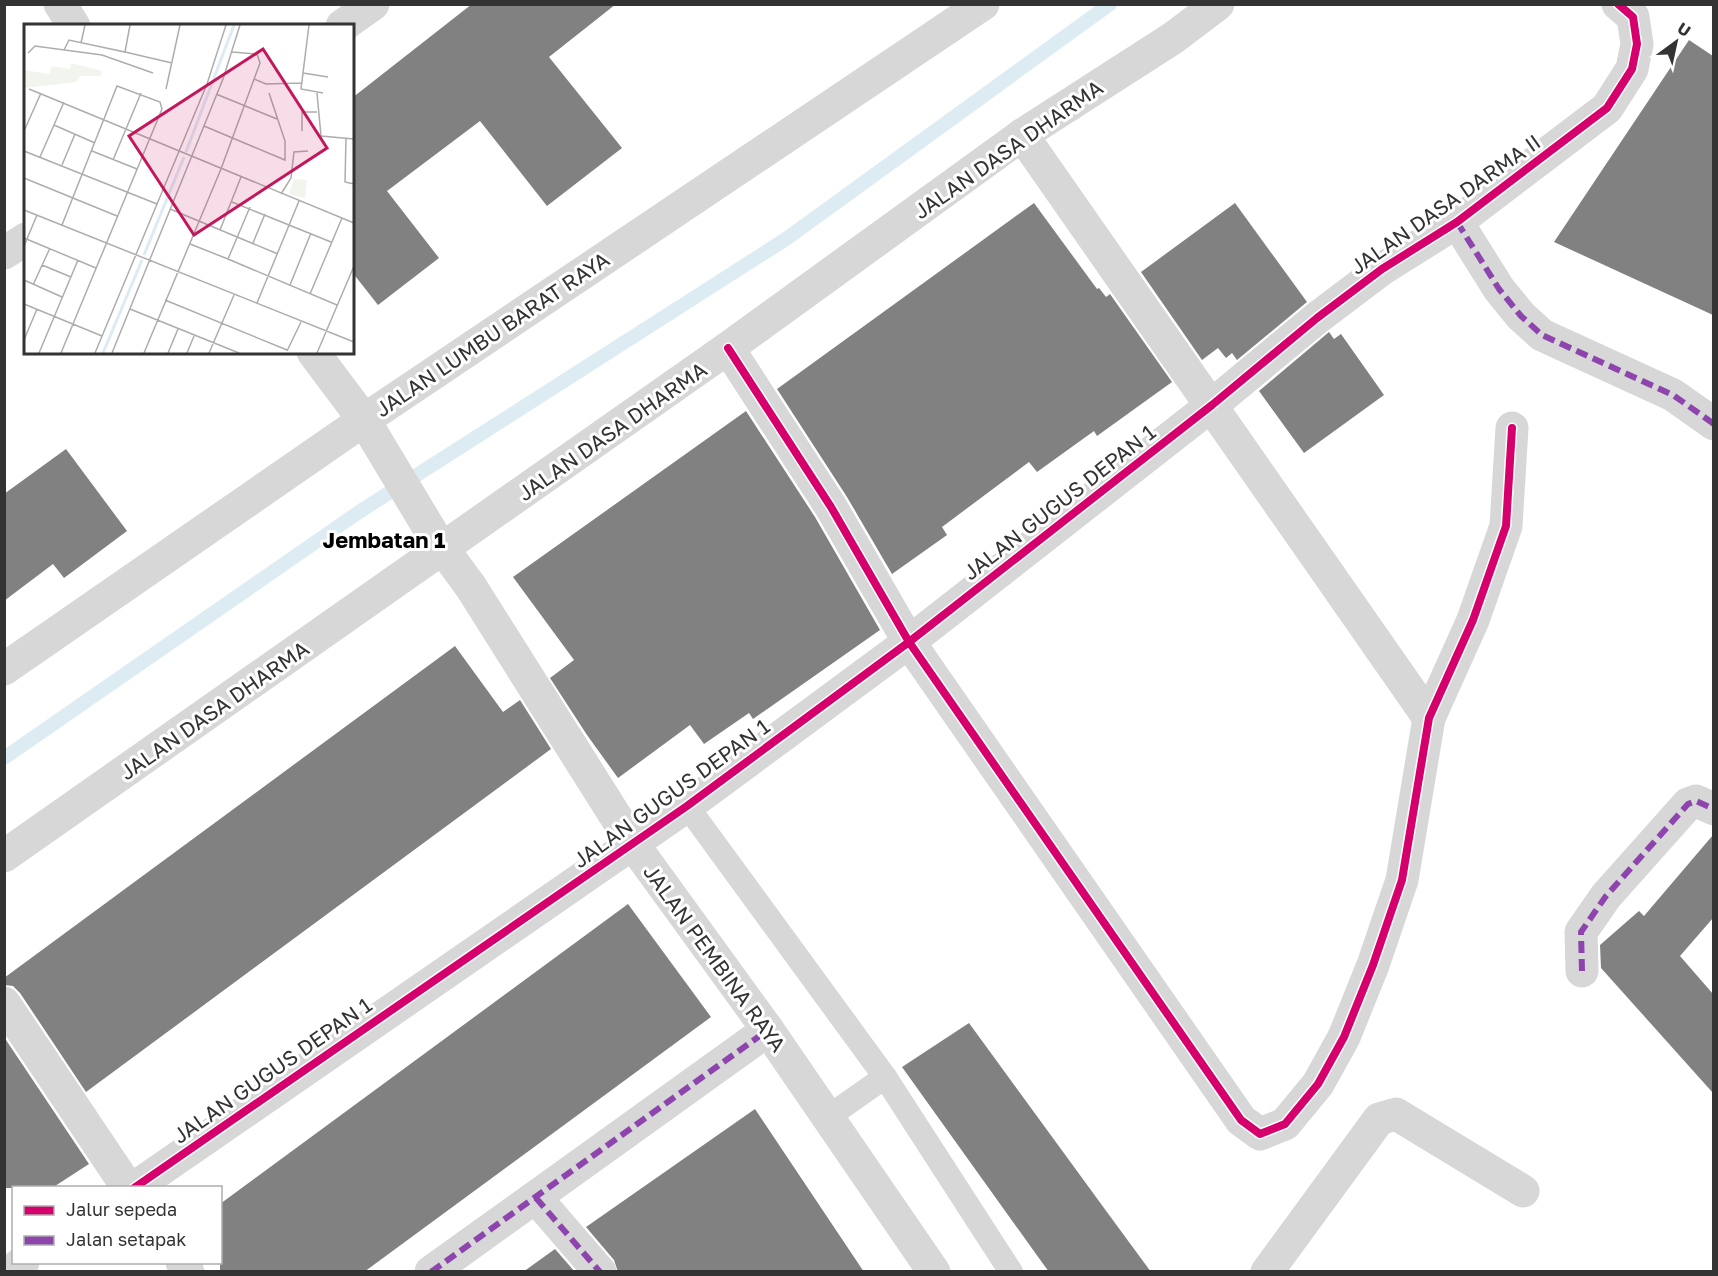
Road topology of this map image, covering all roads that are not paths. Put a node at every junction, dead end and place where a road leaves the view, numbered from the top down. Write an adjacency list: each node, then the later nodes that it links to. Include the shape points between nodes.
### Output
1 (60, 4): 6 (street)
2 (373, 4): 7 (street)
3 (983, 4): 16 (street, JALAN LUMBU BARAT RAYA)
4 (1218, 4): 8 (street, JALAN DASA DHARMA, via 1173,38)
5 (1618, 4): 9 (street, JALAN DASA DARMA II, via 1633,17 1637,44 1632,69 1607,108)
6 (73, 24)
7 (345, 24)
8 (1022, 135): 12 (street, JALAN DASA DHARMA); 14 (street)
9 (1457, 222): 14 (street, JALAN DASA DARMA II, via 1382,269); 15 (street, via 1498,289 1542,335 1673,395)
10 (24, 240): 11 (street)
11 (4, 253)
12 (728, 348): 18 (street, JALAN DASA DHARMA); 19 (street, via 831,507)
13 (314, 354): 16 (street, JALAN PEMBINA RAYA)
14 (1212, 405): 19 (street, JALAN GUGUS DEPAN 1); 21 (street)
15 (1713, 424)
16 (369, 428): 18 (street, JALAN PEMBINA RAYA); 20 (street, JALAN LUMBU BARAT RAYA)
17 (1512, 428): 21 (street, via 1506,526 1473,620)
18 (440, 543): 24 (street, JALAN PEMBINA RAYA); 25 (street, JALAN DASA DHARMA)
19 (909, 642): 21 (street, via 1240,1120 1260,1134 1285,1124 1302,1105 1318,1084 1348,1027 1402,880); 22 (street, JALAN GUGUS DEPAN 1)
20 (4, 669)
21 (1429, 718)
22 (687, 806): 24 (street, JALAN GUGUS DEPAN 1); 29 (lane)
23 (1713, 809): 26 (street, via 1696,801 1688,804 1606,896 1581,932)
24 (633, 844): 28 (street, JALAN PEMBINA RAYA); 32 (street, JALAN GUGUS DEPAN 1)
25 (4, 856)
26 (1582, 971)
27 (4, 1003): 31 (street)
28 (768, 1030): 30 (street, JALAN PEMBINA RAYA); 34 (street)
29 (885, 1077): 30 (lane); 38 (lane)
30 (828, 1117): 37 (street, JALAN PEMBINA RAYA)
31 (127, 1186)
32 (137, 1186)
33 (1523, 1191): 39 (street, via 1396,1114 1386,1115 1379,1119)
34 (536, 1198): 35 (street); 36 (street)
35 (431, 1272)
36 (600, 1272)
37 (934, 1272)
38 (1011, 1272)
39 (1267, 1272)

